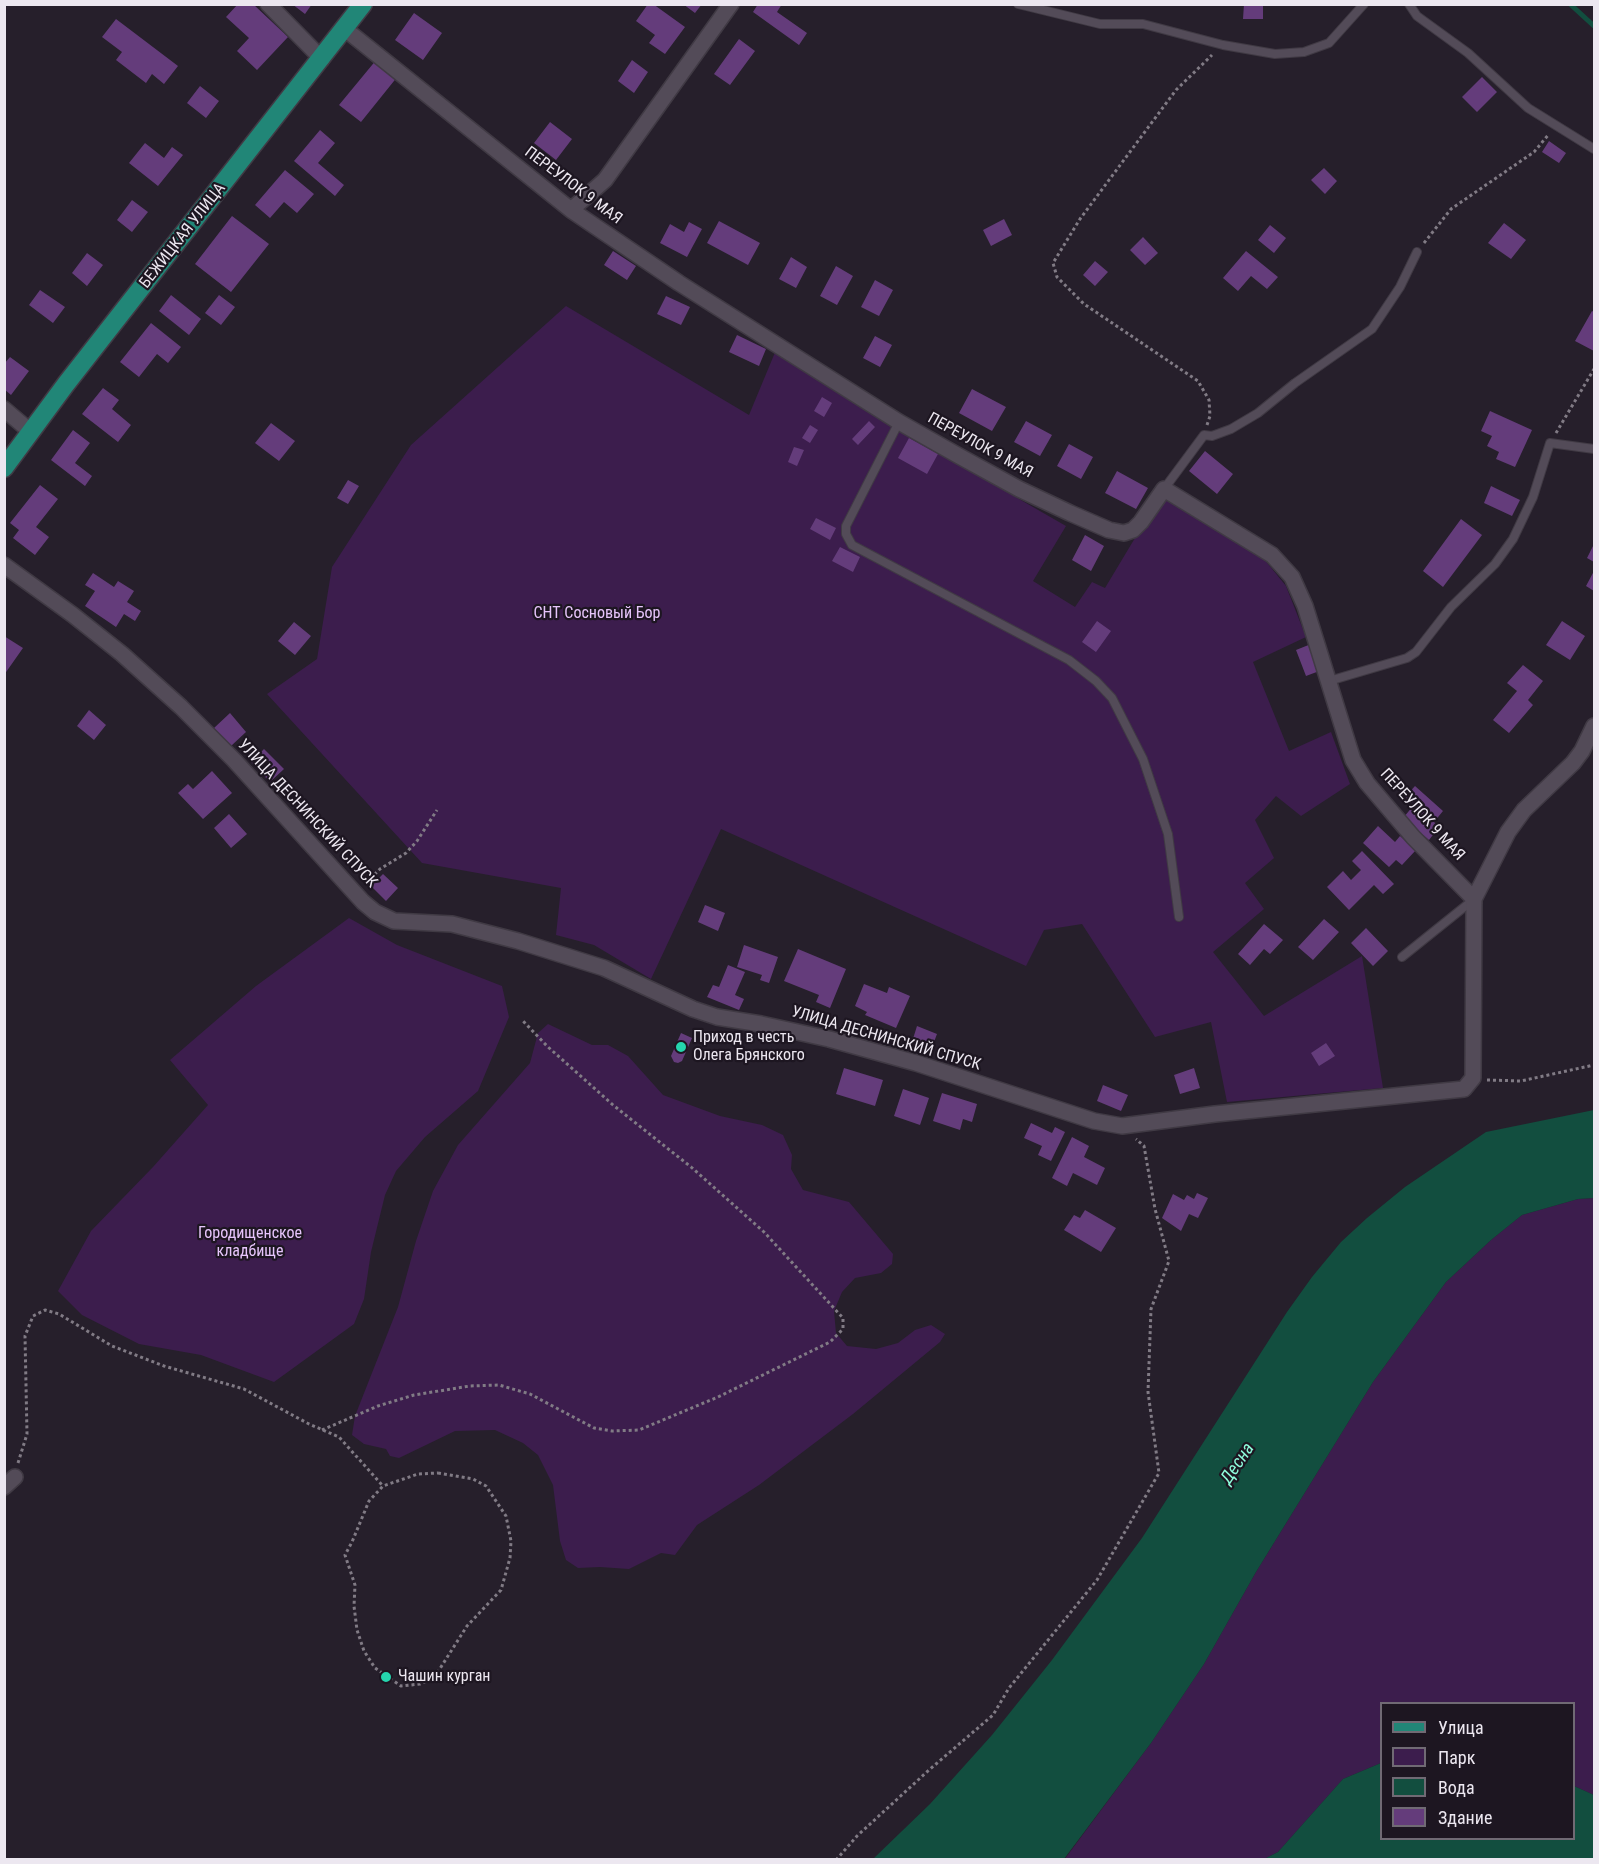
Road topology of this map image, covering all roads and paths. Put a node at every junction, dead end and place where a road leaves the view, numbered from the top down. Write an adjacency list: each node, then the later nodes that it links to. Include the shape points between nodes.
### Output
1 (268, 4): 9 (street)
2 (363, 4): 7 (main road, БЕЖИЦКАЯ УЛИЦА)
3 (731, 4): 12 (street, via 605,180)
4 (1018, 4): 8 (lane, via 1100,24 1143,24)
5 (1364, 4): 8 (lane, via 1329,43 1304,52 1275,54)
6 (1409, 4): 10 (lane, via 1417,16 1468,54 1528,108)
7 (345, 29): 9 (main road, БЕЖИЦКАЯ УЛИЦА); 12 (street, ПЕРЕУЛОК 9 МАЯ)
8 (1223, 45): 18 (path, via 1176,90 1080,219 1053,263 1057,277 1084,304 1198,381 1209,400 1210,416)
9 (322, 59): 17 (main road, БЕЖИЦКАЯ УЛИЦА)
10 (1556, 126): 11 (lane); 13 (path, via 1534,152 1451,209)
11 (1594, 149)
12 (571, 210): 16 (street, ПЕРЕУЛОК 9 МАЯ)
13 (1417, 252): 18 (lane, via 1372,329 1258,413 1231,429)
14 (1594, 369): 19 (path)
15 (4, 409): 17 (street)
16 (899, 422): 22 (street, ПЕРЕУЛОК 9 МАЯ, via 1019,489 1109,530 1133,530); 29 (lane, via 846,526 849,540 1069,660 1112,698 1143,759 1168,834)
17 (31, 432): 21 (main road, БЕЖИЦКАЯ УЛИЦА)
18 (1204, 435): 22 (lane)
19 (1550, 443): 20 (lane); 24 (lane, via 1533,497 1513,539 1416,652)
20 (1594, 449)
21 (4, 468)
22 (1164, 489): 24 (street, ПЕРЕУЛОК 9 МАЯ, via 1272,555 1292,577)
23 (4, 565): 27 (street, УЛИЦА ДЕСНИНСКИЙ СПУСК, via 122,654 181,707)
24 (1329, 681): 28 (street, ПЕРЕУЛОК 9 МАЯ, via 1353,760 1367,783)
25 (1594, 726): 28 (street, via 1573,763 1524,810 1508,832)
26 (437, 810): 27 (path, via 417,841)
27 (356, 893): 34 (street, УЛИЦА ДЕСНИНСКИЙ СПУСК, via 375,912 394,921 452,924 518,941 604,968 717,1017 840,1042 1094,1121)
28 (1474, 899): 30 (lane); 33 (street)
29 (1179, 917)
30 (1402, 957)
31 (523, 1021): 35 (path, via 613,1105 764,1232 843,1318 843,1329 820,1347 639,1430 594,1428 530,1394 499,1385 414,1395)
32 (1594, 1065): 33 (path, via 1521,1081)
33 (1473, 1078): 34 (street, УЛИЦА ДЕСНИНСКИЙ СПУСК, via 1464,1089)
34 (1122, 1126): 38 (path, via 1144,1146 1169,1262 1151,1309 1148,1392 1159,1473 1097,1580 1009,1688 993,1714 857,1836)
35 (322, 1430): 36 (path, via 244,1389 112,1346 59,1314 45,1310 33,1316 25,1336 27,1434); 37 (path, via 339,1437)
36 (10, 1482)
37 (383, 1486): 37 (path, via 369,1501 345,1555 355,1585 357,1630 375,1668 401,1686 420,1684 434,1678 467,1626 501,1590 511,1541 506,1516 495,1497 473,1479 418,1474)
38 (836, 1860)

